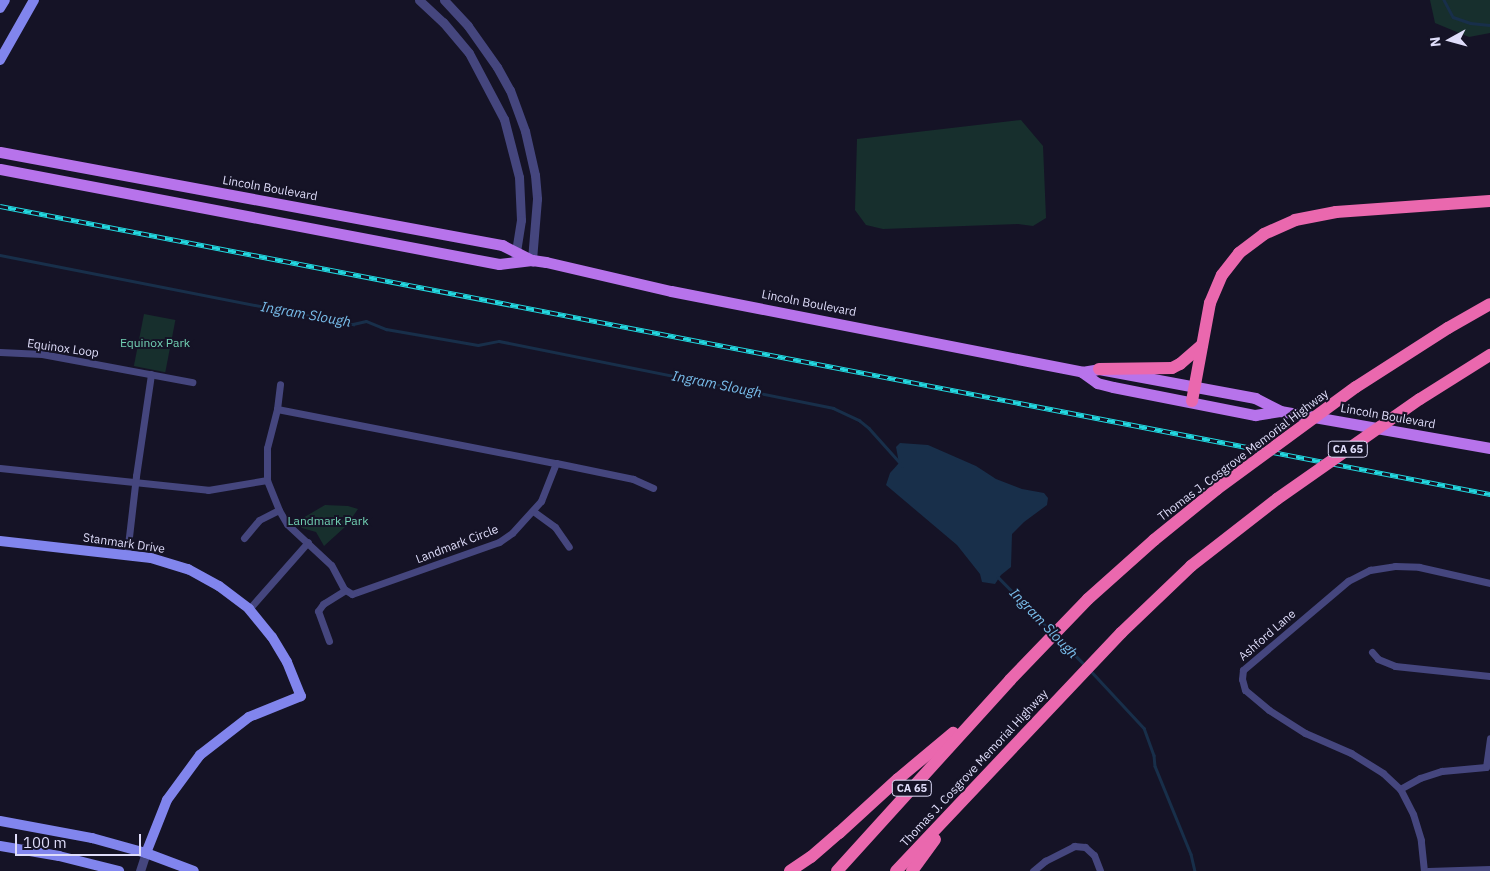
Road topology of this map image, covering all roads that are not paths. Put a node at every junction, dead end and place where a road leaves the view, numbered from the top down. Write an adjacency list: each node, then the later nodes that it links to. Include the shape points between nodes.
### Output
1 (4, 0): 5 (main road)
2 (34, 0): 6 (main road)
3 (419, 0): 10 (street, via 469,53 504,119 519,177 521,220)
4 (444, 0): 11 (street, via 498,67 525,131 538,199)
5 (0, 8)
6 (0, 60)
7 (0, 152): 10 (main road, Lincoln Boulevard, via 502,245)
8 (0, 169): 10 (main road, Lincoln Boulevard, via 499,264)
9 (1490, 201): 13 (highway, via 1336,212 1295,220 1264,234 1240,253 1222,275 1210,303)
10 (515, 257): 11 (main road, Lincoln Boulevard)
11 (532, 260): 17 (main road, Lincoln Boulevard, via 671,291)
12 (1490, 304): 44 (highway, Thomas J. Cosgrove Memorial Highway / CA 65, bridge, via 1356,387 1217,489 1088,600)
13 (1202, 345): 16 (highway, via 1172,368); 21 (highway)
14 (0, 352): 18 (street, Equinox Loop, via 42,354)
15 (1490, 355): 47 (highway, Thomas J. Cosgrove Memorial Highway / CA 65, bridge, via 1420,399 1276,499 1191,566 1121,633)
16 (1099, 369): 17 (main road, Lincoln Boulevard); 21 (main road, Lincoln Boulevard)
17 (1082, 372): 22 (main road, Lincoln Boulevard, via 1097,383)
18 (151, 374): 19 (street, Equinox Loop); 29 (street)
19 (192, 382)
20 (280, 384): 23 (street)
21 (1195, 387): 22 (highway); 24 (main road, Lincoln Boulevard, via 1255,398)
22 (1192, 401): 24 (main road, Lincoln Boulevard, via 1256,415)
23 (277, 408): 26 (street); 28 (street, via 267,448)
24 (1280, 411): 25 (main road, Lincoln Boulevard)
25 (1490, 448)
26 (556, 463): 30 (street, via 633,479); 32 (street, Landmark Circle, via 541,501)
27 (0, 468): 29 (street)
28 (267, 480): 29 (street, via 208,490); 31 (street)
29 (135, 483): 37 (street)
30 (653, 488)
31 (279, 510): 33 (street, via 259,520); 35 (street, via 287,524)
32 (533, 511): 36 (street, via 555,527); 39 (street, Landmark Circle, via 499,542 359,593)
33 (244, 538)
34 (0, 541): 37 (main road, Stanmark Drive)
35 (308, 542): 39 (street, via 330,565); 40 (street)
36 (569, 547)
37 (128, 554): 40 (main road, Stanmark Drive, via 170,562 196,573)
38 (1490, 583): 46 (street, Ashford Lane, via 1419,567 1370,570 1341,586 1243,670 1245,690 1269,710 1305,734 1351,754 1383,773)
39 (345, 590): 41 (street, via 318,611)
40 (249, 609): 50 (main road, Stanmark Drive, via 280,650 301,696 249,718 200,755 167,800)
41 (329, 641)
42 (1372, 652): 43 (street, via 1378,659 1396,666)
43 (1490, 676)
44 (987, 705): 55 (highway, via 898,779 839,834); 56 (highway, Thomas J. Cosgrove Memorial Highway / CA 65)
45 (1490, 738): 46 (street, via 1486,767 1442,771)
46 (1400, 789): 61 (street, Ashford Lane, via 1413,814)
47 (967, 795): 57 (highway, Thomas J. Cosgrove Memorial Highway / CA 65); 58 (highway)
48 (0, 821): 50 (main road, via 66,831)
49 (0, 846): 52 (main road, via 60,856)
50 (146, 853): 53 (street); 54 (main road)
51 (1490, 868): 61 (street)
52 (119, 871)
53 (140, 871)
54 (194, 871)
55 (790, 871)
56 (837, 871)
57 (896, 871)
58 (912, 871)
59 (1033, 871): 60 (street, via 1074,846 1085,847 1094,855)
60 (1100, 871)
61 (1426, 871)

